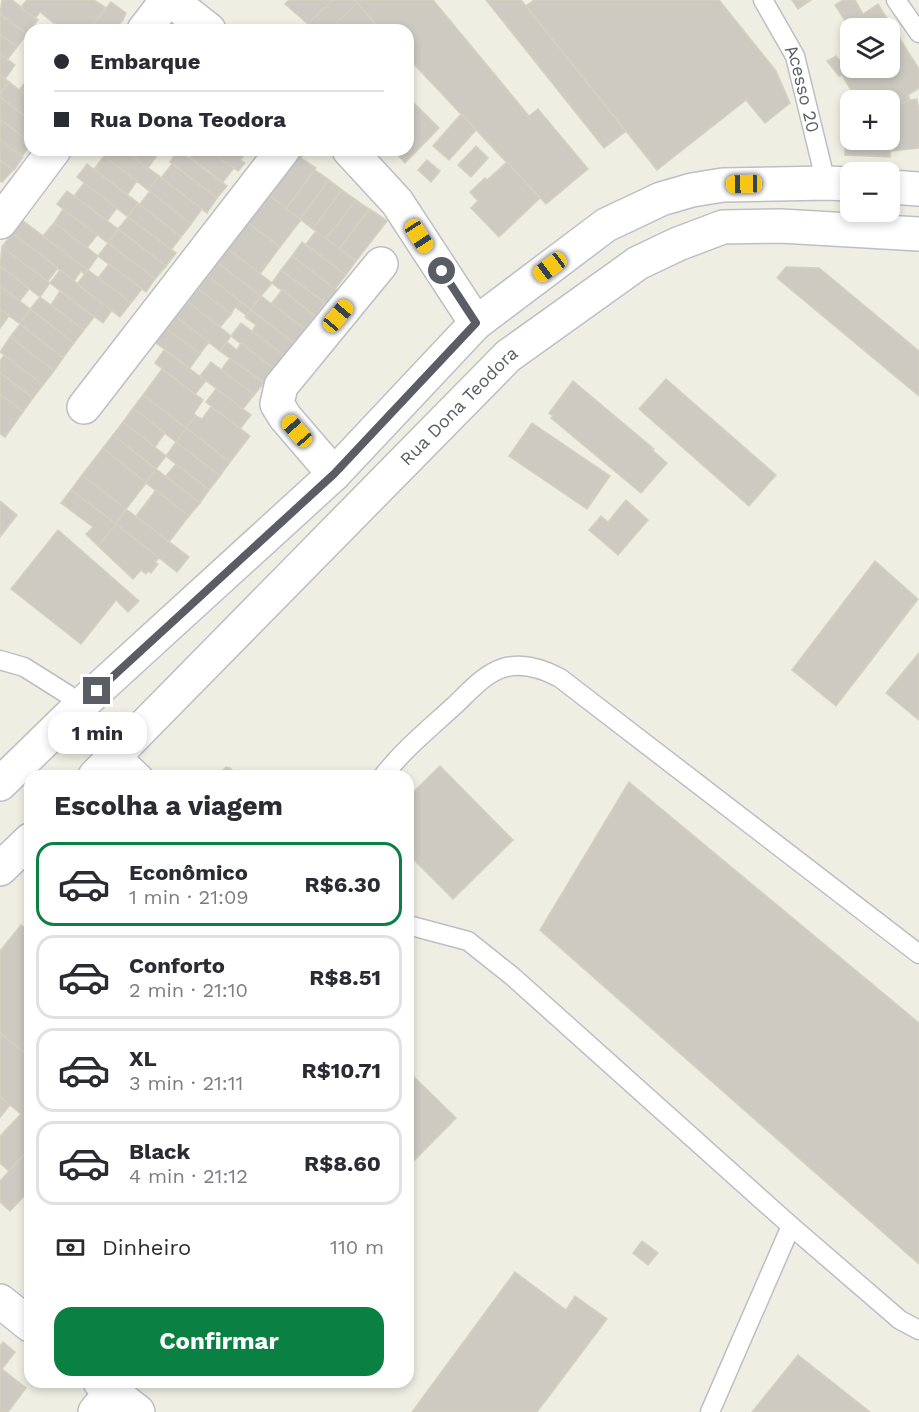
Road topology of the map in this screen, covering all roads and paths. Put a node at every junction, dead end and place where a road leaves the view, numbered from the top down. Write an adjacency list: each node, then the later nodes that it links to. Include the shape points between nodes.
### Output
1 (169, 0): 4 (main road); 5 (main road)
2 (762, 0): 10 (lane, Acesso 20, via 795,56)
3 (896, 0): 6 (lane)
4 (149, 24)
5 (201, 24)
6 (919, 33)
7 (50, 156): 13 (main road)
8 (278, 156): 17 (main road)
9 (355, 156): 16 (main road, via 397,202)
10 (838, 184): 16 (main road, via 723,184 661,199 606,225)
11 (900, 188): 12 (main road)
12 (919, 189)
13 (0, 222)
14 (919, 234): 21 (main road, Rua Dona Teodora, via 781,226 723,227 638,263 508,356)
15 (381, 264): 18 (main road, via 281,386 277,404)
16 (476, 323): 18 (main road)
17 (84, 407)
18 (334, 474): 20 (main road)
19 (0, 660): 20 (lane, via 24,667)
20 (80, 706): 21 (lane); 25 (main road)
21 (119, 752): 22 (main road, Rua Dona Teodora); 23 (lane)
22 (101, 770)
23 (138, 770)
24 (387, 770): 29 (lane, via 486,678 503,668 541,668 560,678)
25 (0, 784)
26 (24, 846): 27 (main road)
27 (0, 869)
28 (414, 927): 30 (lane, via 468,941 477,948)
29 (919, 954)
30 (791, 1226): 33 (lane, via 900,1320); 36 (lane)
31 (0, 1302): 32 (main road)
32 (24, 1320)
33 (919, 1330)
34 (102, 1395): 35 (main road)
35 (138, 1412)
36 (710, 1412)

